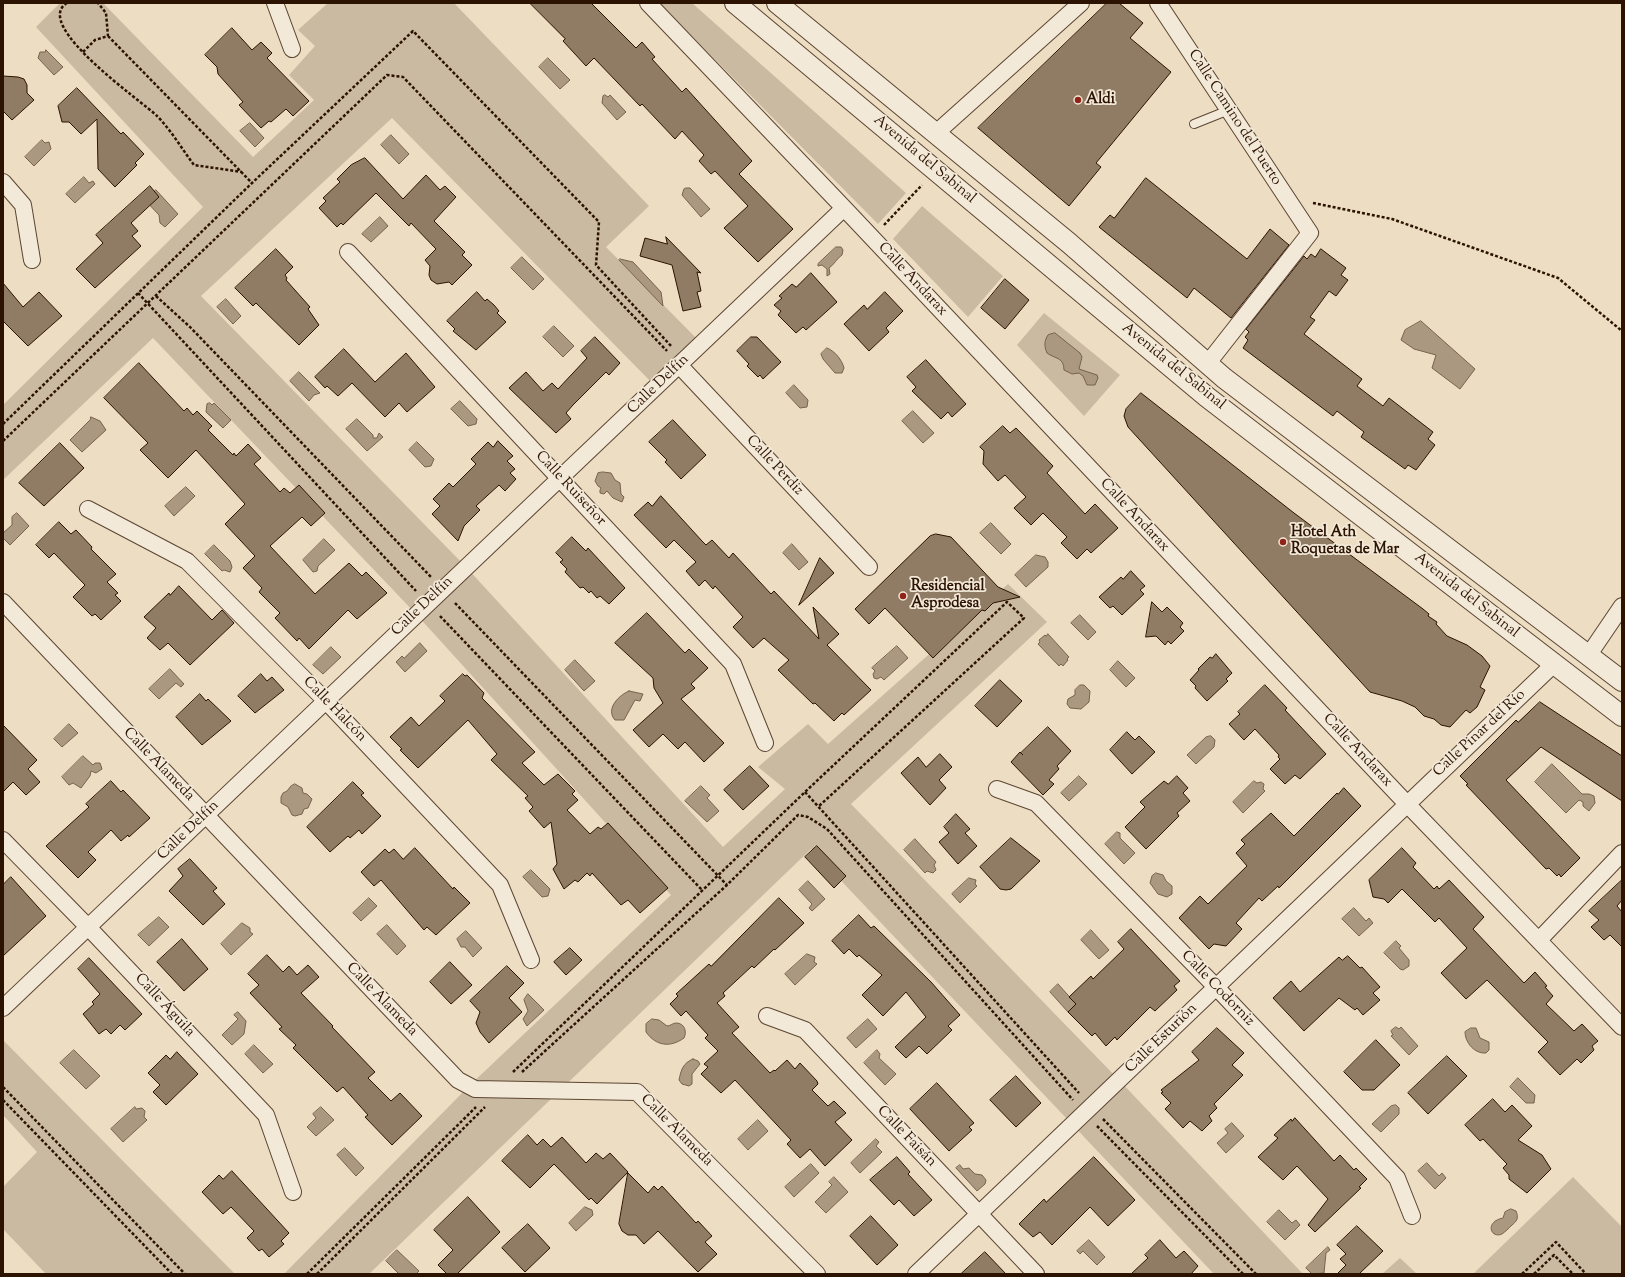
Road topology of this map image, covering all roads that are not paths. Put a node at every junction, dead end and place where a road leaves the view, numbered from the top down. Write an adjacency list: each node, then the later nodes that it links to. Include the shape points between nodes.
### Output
1 (275, 3): 7 (street)
2 (648, 3): 12 (street, Calle Andarax)
3 (735, 3): 23 (street, Avenida del Sabinal, via 1208,397)
4 (777, 3): 10 (street, Avenida del Sabinal)
5 (1081, 3): 10 (street)
6 (1158, 3): 8 (street, Calle Camino del Puerto)
7 (292, 49)
8 (1229, 110): 9 (lane); 16 (street, Calle Camino del Puerto, via 1310,234)
9 (1194, 124)
10 (936, 134): 16 (street, Avenida del Sabinal, via 1069,243)
11 (3, 182): 14 (street, via 23,204)
12 (844, 208): 15 (street, Calle Delfín); 29 (street, Calle Andarax)
13 (348, 252): 17 (street, Calle Ruiseñor)
14 (32, 260)
15 (682, 363): 17 (street, Calle Delfín); 19 (street, Calle Perdiz)
16 (1208, 363): 22 (street, Avenida del Sabinal, via 1224,378)
17 (560, 478): 25 (street, Calle Delfín); 27 (street, Calle Ruiseñor, via 733,664)
18 (88, 509): 25 (street, Calle Halcón, via 187,560)
19 (869, 566)
20 (3, 602): 30 (street, Calle Alameda)
21 (1622, 606): 22 (street)
22 (1588, 656): 24 (street, Avenida del Sabinal)
23 (1554, 664): 26 (street, Avenida del Sabinal); 29 (street, Calle Pinar del Río)
24 (1622, 682)
25 (326, 701): 30 (street, Calle Delfín); 35 (street, Calle Halcón, via 500,886)
26 (1622, 716)
27 (765, 743)
28 (997, 790): 36 (street, Calle Codorniz, via 1036,803)
29 (1407, 804): 34 (street, Calle Andarax); 36 (street, Calle Esturión)
30 (206, 815): 33 (street, Calle Delfín); 43 (street, Calle Alameda, via 458,1080 475,1089 637,1092)
31 (3, 840): 33 (street, Calle Águila)
32 (1622, 853): 34 (street)
33 (88, 927): 37 (street, Calle Delfín); 40 (street, Calle Águila, via 266,1115)
34 (1539, 940): 39 (street, Calle Andarax)
35 (530, 960)
36 (1216, 987): 41 (street, Calle Esturión); 42 (street, Calle Codorniz, via 1397,1178)
37 (3, 1008)
38 (767, 1016): 41 (street, Calle Faisán, via 805,1030)
39 (1622, 1027)
40 (293, 1192)
41 (979, 1214): 44 (street, Calle Esturión); 45 (street, Calle Faisán)
42 (1412, 1216)
43 (817, 1274)
44 (916, 1274)
45 (1036, 1274)

